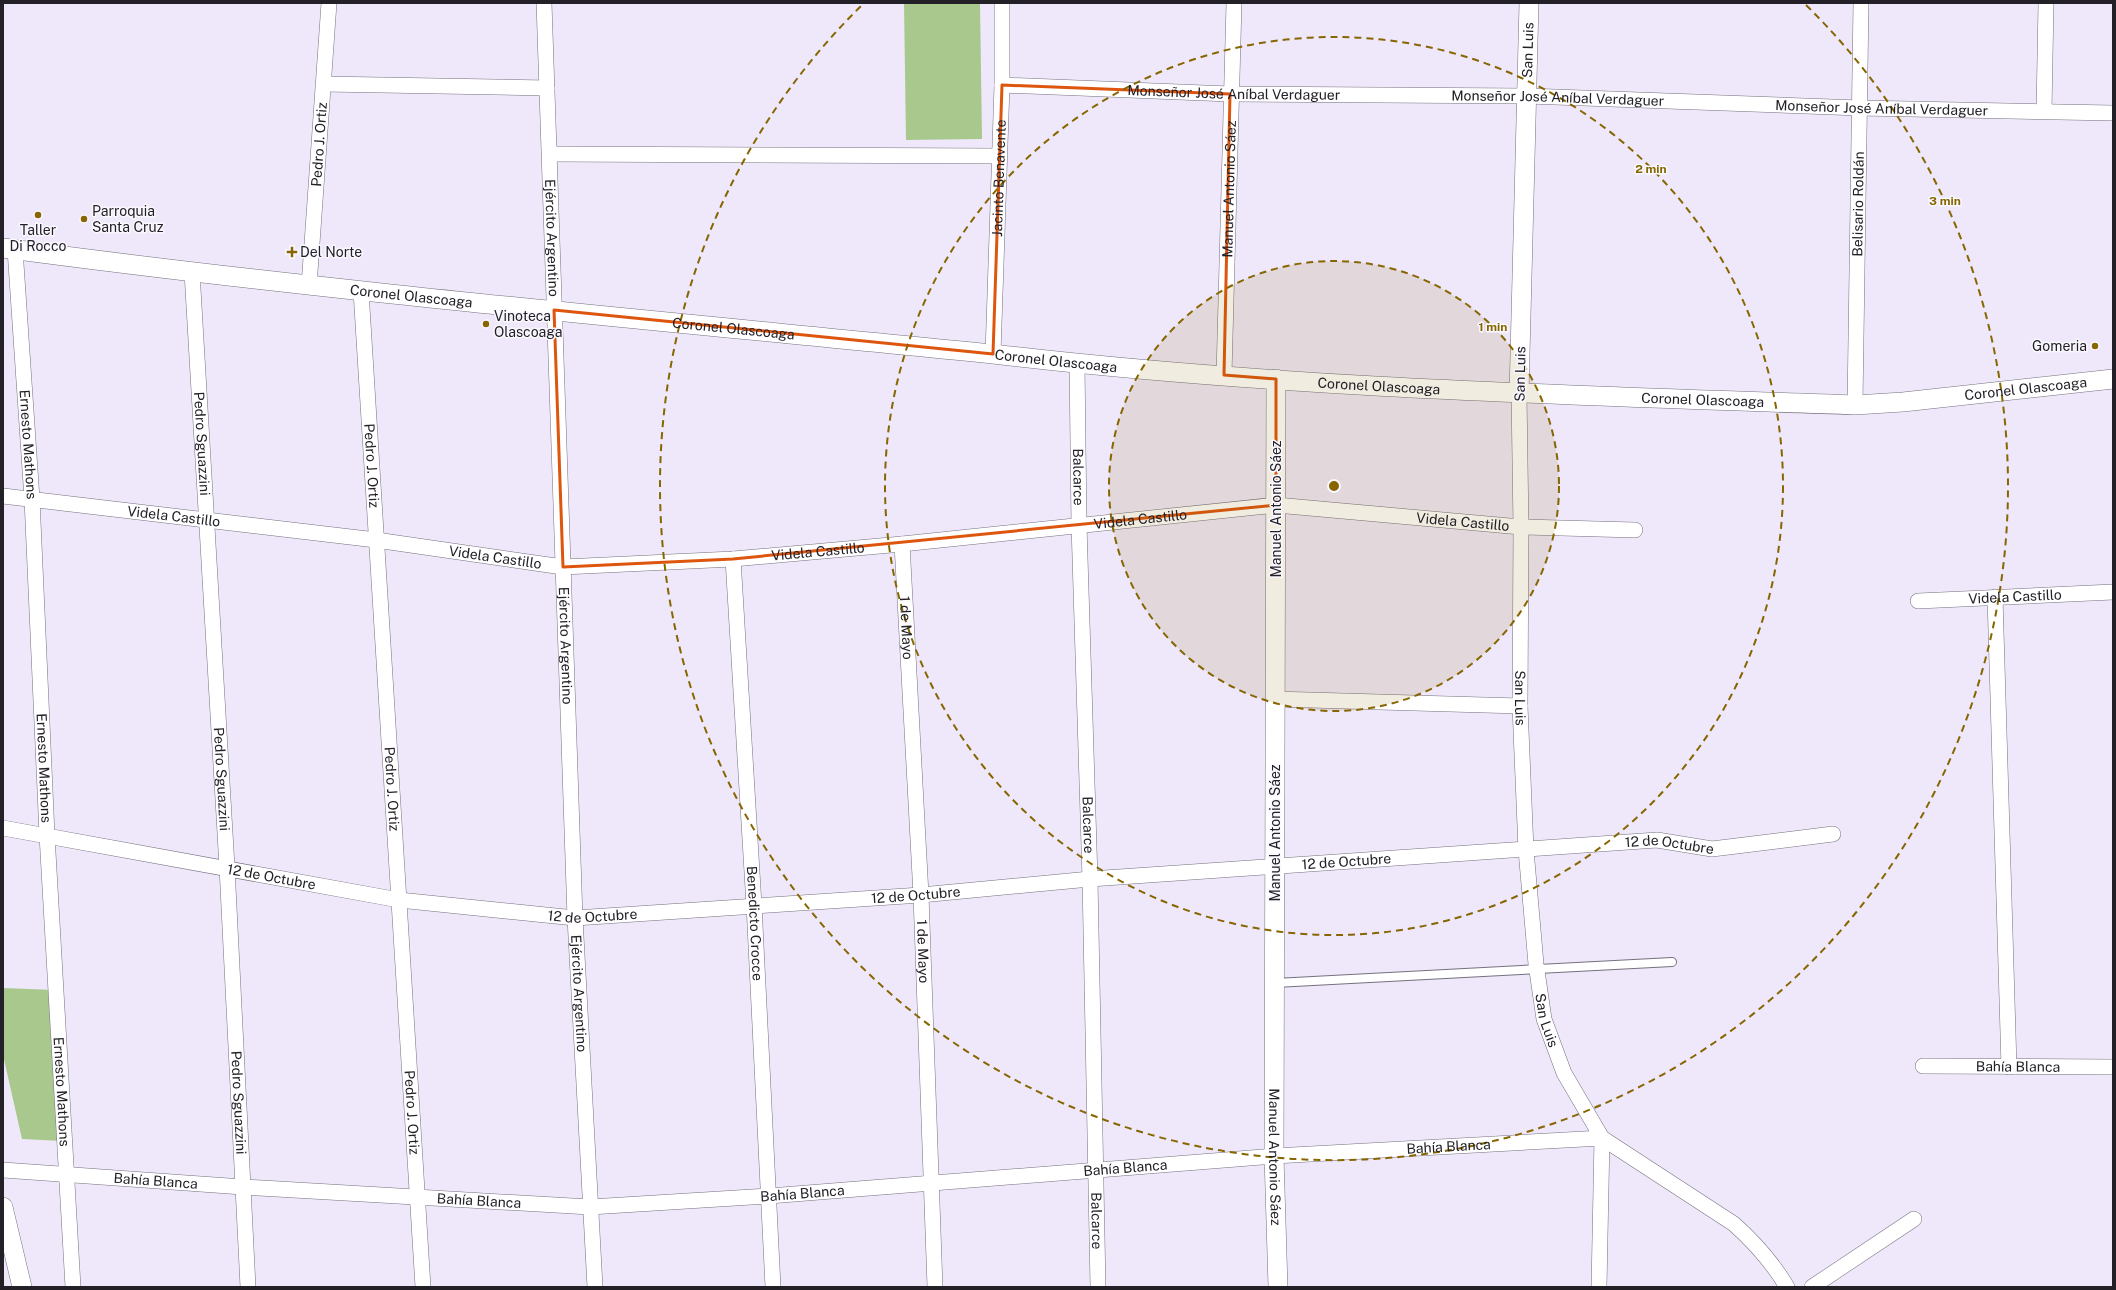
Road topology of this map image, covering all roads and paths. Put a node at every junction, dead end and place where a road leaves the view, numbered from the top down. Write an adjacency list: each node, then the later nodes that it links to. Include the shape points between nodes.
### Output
1 (329, 3): 8 (street, Pedro J. Ortiz)
2 (544, 3): 10 (street, Ejército Argentino)
3 (1002, 3): 9 (street, Jacinto Benavente)
4 (1234, 3): 11 (street, Manuel Antonio Sáez)
5 (1529, 3): 12 (street, San Luis)
6 (1861, 3): 13 (street, Belisario Roldán)
7 (2046, 3): 14 (street)
8 (324, 84): 10 (street); 20 (street, Pedro J. Ortiz)
9 (1002, 85): 11 (street, Monseñor José Aníbal Verdaguer); 17 (street, Jacinto Benavente)
10 (547, 88): 16 (street, Ejército Argentino)
11 (1230, 94): 12 (street, Monseñor José Aníbal Verdaguer); 25 (street, Manuel Antonio Sáez)
12 (1527, 96): 13 (street, Monseñor José Aníbal Verdaguer); 28 (street, San Luis)
13 (1860, 108): 14 (street, Monseñor José Aníbal Verdaguer); 29 (street, Belisario Roldán)
14 (2044, 111): 15 (street, Monseñor José Aníbal Verdaguer)
15 (2113, 114)
16 (550, 154): 17 (street); 22 (street, Ejército Argentino)
17 (999, 156): 23 (street, Jacinto Benavente)
18 (9, 248): 19 (street, Coronel Olascoaga); 31 (street, Ernesto Mathons)
19 (192, 272): 20 (street, Coronel Olascoaga); 33 (street, Pedro Sguazzini)
20 (309, 286): 21 (street, Coronel Olascoaga)
21 (361, 291): 22 (street, Coronel Olascoaga); 37 (street, Pedro J. Ortiz)
22 (554, 310): 23 (street, Coronel Olascoaga); 40 (street, Ejército Argentino)
23 (994, 354): 24 (street, Coronel Olascoaga)
24 (1077, 364): 25 (street, Coronel Olascoaga); 34 (street, Balcarce)
25 (1224, 375): 26 (street, Coronel Olascoaga)
26 (1276, 379): 28 (street, Coronel Olascoaga); 32 (street, Manuel Antonio Sáez)
27 (2113, 379): 29 (street, Coronel Olascoaga)
28 (1519, 394): 29 (street, Coronel Olascoaga); 35 (street, San Luis)
29 (1855, 405)
30 (3, 496): 31 (street, Videla Castillo)
31 (32, 499): 33 (street, Videla Castillo); 48 (street, Ernesto Mathons)
32 (1276, 505): 34 (street, Videla Castillo); 35 (street, Videla Castillo); 44 (street, Manuel Antonio Sáez)
33 (206, 521): 37 (street, Videla Castillo); 50 (street, Pedro Sguazzini)
34 (1079, 525): 38 (street, Videla Castillo); 52 (street, Balcarce)
35 (1521, 527): 36 (street, Videla Castillo); 45 (street, San Luis)
36 (1635, 530)
37 (376, 540): 40 (street, Videla Castillo); 54 (street, Pedro J. Ortiz)
38 (902, 544): 39 (street, Videla Castillo); 53 (street, 1 de Mayo)
39 (733, 559): 40 (street, Videla Castillo); 55 (street, Benedicto Crocce)
40 (563, 567): 56 (street, Ejército Argentino)
41 (2113, 592): 42 (street, Videla Castillo)
42 (1995, 597): 43 (street, Videla Castillo); 62 (street)
43 (1918, 601)
44 (1274, 699): 45 (street); 51 (street, Manuel Antonio Sáez)
45 (1520, 706): 49 (street, San Luis)
46 (3, 828): 48 (street, 12 de Octubre)
47 (1833, 834): 49 (street, 12 de Octubre, via 1712,849 1657,840)
48 (47, 835): 50 (street, 12 de Octubre); 67 (street, Ernesto Mathons)
49 (1526, 850): 51 (street, 12 de Octubre); 58 (street, San Luis)
50 (227, 867): 54 (street, 12 de Octubre); 69 (street, Pedro Sguazzini)
51 (1276, 867): 52 (street, 12 de Octubre); 59 (street, Manuel Antonio Sáez)
52 (1090, 879): 53 (street, 12 de Octubre); 66 (street, Balcarce)
53 (921, 896): 55 (street, 12 de Octubre); 68 (street, 1 de Mayo)
54 (399, 900): 56 (street, 12 de Octubre); 71 (street, Pedro J. Ortiz)
55 (754, 906): 56 (street, 12 de Octubre); 70 (street, Benedicto Crocce)
56 (575, 918): 73 (street, Ejército Argentino)
57 (1672, 962): 58 (lane)
58 (1537, 970): 59 (lane); 63 (street, San Luis, via 1544,1019 1564,1073)
59 (1275, 983): 64 (street, Manuel Antonio Sáez)
60 (1923, 1066): 62 (street, Bahía Blanca)
61 (2113, 1066): 62 (street, Bahía Blanca)
62 (2009, 1067)
63 (1602, 1138): 64 (street, Bahía Blanca); 84 (street); 85 (street, San Luis, via 1734,1224 1778,1271)
64 (1274, 1156): 66 (street, Bahía Blanca); 83 (street, Manuel Antonio Sáez)
65 (3, 1170): 67 (street, Bahía Blanca)
66 (1094, 1170): 68 (street, Bahía Blanca); 82 (street, Balcarce)
67 (68, 1174): 69 (street, Bahía Blanca); 76 (street, Ernesto Mathons)
68 (932, 1182): 70 (street, Bahía Blanca); 81 (street, 1 de Mayo)
69 (243, 1187): 71 (street, Bahía Blanca); 77 (street, Pedro Sguazzini)
70 (769, 1196): 73 (street, Bahía Blanca); 80 (street, Benedicto Crocce)
71 (417, 1198): 73 (street, Bahía Blanca); 78 (street, Pedro J. Ortiz)
72 (3, 1207): 75 (street)
73 (590, 1207): 79 (street, Ejército Argentino)
74 (1914, 1219): 86 (street)
75 (22, 1287)
76 (73, 1287)
77 (248, 1287)
78 (423, 1287)
79 (596, 1287)
80 (773, 1287)
81 (935, 1287)
82 (1098, 1287)
83 (1278, 1287)
84 (1599, 1287)
85 (1787, 1287)
86 (1812, 1287)

